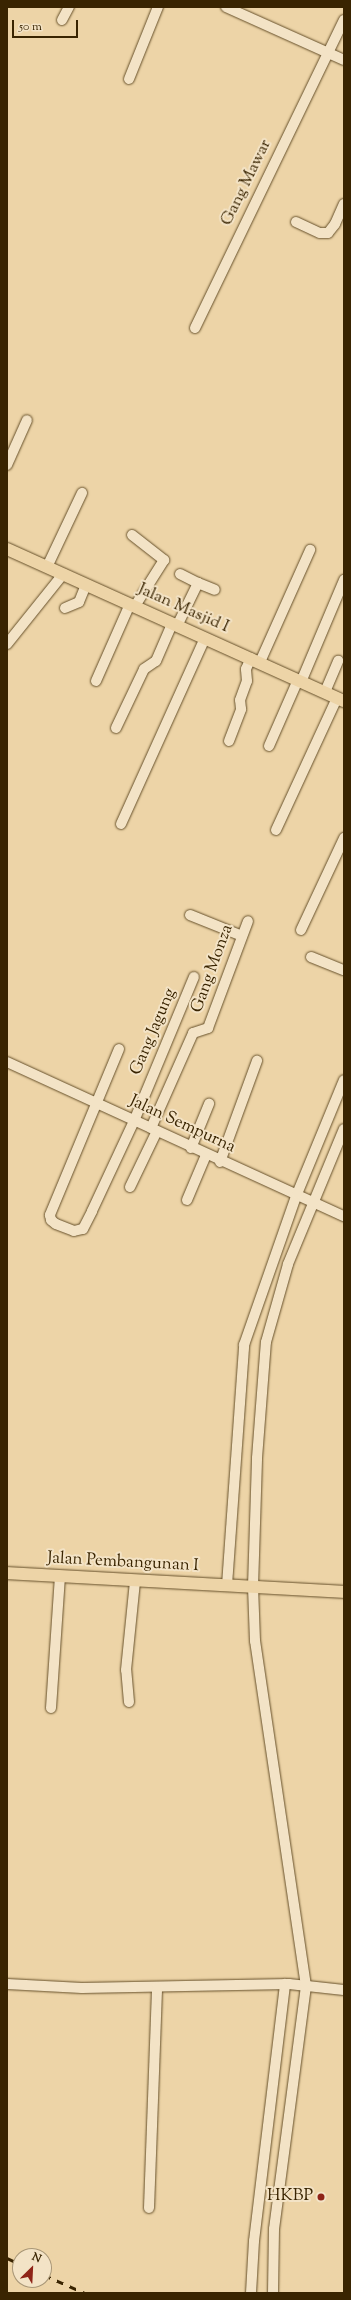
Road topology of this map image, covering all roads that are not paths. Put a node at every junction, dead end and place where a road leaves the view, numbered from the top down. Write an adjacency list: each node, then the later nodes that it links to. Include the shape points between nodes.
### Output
1 (69, 7): 4 (street)
2 (158, 7): 8 (street)
3 (226, 7): 6 (street)
4 (62, 20)
5 (344, 20): 6 (street, Gang Mawar)
6 (328, 52): 7 (street); 11 (street, Gang Mawar)
7 (344, 60)
8 (129, 79)
9 (344, 204): 10 (street, via 328,233 320,233)
10 (296, 222)
11 (195, 328)
12 (26, 420): 13 (street)
13 (7, 465)
14 (82, 493): 18 (street)
15 (132, 535): 25 (street, via 164,560)
16 (7, 549): 18 (main road, Jalan Masjid I)
17 (310, 550): 30 (street)
18 (47, 567): 19 (main road, Jalan Masjid I)
19 (63, 574): 23 (main road, Jalan Masjid I); 29 (street)
20 (180, 574): 22 (street)
21 (344, 580): 33 (street)
22 (198, 583): 24 (street); 27 (street)
23 (86, 585): 25 (main road, Jalan Masjid I); 26 (street, via 79,602)
24 (214, 590)
25 (132, 605): 27 (main road, Jalan Masjid I); 32 (street)
26 (65, 608)
27 (175, 625): 28 (main road, Jalan Masjid I); 36 (street, via 156,661 144,669)
28 (205, 638): 30 (main road, Jalan Masjid I); 39 (street)
29 (7, 644)
30 (255, 660): 33 (main road, Jalan Masjid I); 37 (street, via 246,669 247,680 240,700 241,709)
31 (338, 662): 34 (street)
32 (96, 681)
33 (300, 681): 34 (main road, Jalan Masjid I); 38 (street)
34 (325, 692): 35 (main road, Jalan Masjid I)
35 (340, 700): 40 (street)
36 (116, 728)
37 (229, 741)
38 (269, 746)
39 (121, 824)
40 (276, 830)
41 (344, 838): 44 (street)
42 (190, 915): 45 (street)
43 (248, 921): 45 (street, Gang Monza)
44 (301, 930)
45 (242, 936): 57 (street, Gang Monza, via 208,1028 193,1033)
46 (311, 957): 47 (street)
47 (344, 970)
48 (194, 977): 55 (street, Gang Jagung)
49 (118, 1049): 53 (street)
50 (257, 1061): 60 (street)
51 (7, 1062): 53 (street, Jalan Sempurna)
52 (344, 1080): 62 (street)
53 (95, 1101): 55 (street, Jalan Sempurna); 55 (street, Gang Jagung, via 50,1215 56,1224 78,1232 83,1229)
54 (209, 1104): 58 (street)
55 (134, 1121): 57 (street, Jalan Sempurna)
56 (344, 1129): 64 (street)
57 (154, 1130): 58 (street, Jalan Sempurna); 61 (street)
58 (192, 1148): 59 (street, Jalan Sempurna)
59 (206, 1155): 60 (street, Jalan Sempurna); 63 (street)
60 (220, 1162): 62 (street, Jalan Sempurna)
61 (130, 1187)
62 (298, 1195): 64 (street, Jalan Sempurna); 69 (street, via 244,1345)
63 (187, 1200)
64 (312, 1201): 65 (street, Jalan Sempurna); 69 (street, via 288,1264 266,1342 257,1458)
65 (344, 1216)
66 (7, 1574): 67 (main road, Jalan Pembangunan I)
67 (60, 1576): 68 (main road, Jalan Pembangunan I); 72 (street)
68 (134, 1582): 69 (main road, Jalan Pembangunan I); 71 (street, via 126,1670)
69 (241, 1586): 70 (main road, Jalan Pembangunan I); 76 (street, via 255,1641)
70 (344, 1592)
71 (129, 1702)
72 (51, 1708)
73 (7, 1984): 75 (street, via 82,1988)
74 (287, 1984): 75 (street); 76 (street); 79 (street, via 254,2241)
75 (157, 1986): 78 (street)
76 (302, 1986): 77 (street); 80 (street, via 274,2229)
77 (344, 1990)
78 (149, 2208)
79 (251, 2293)
80 (272, 2293)

